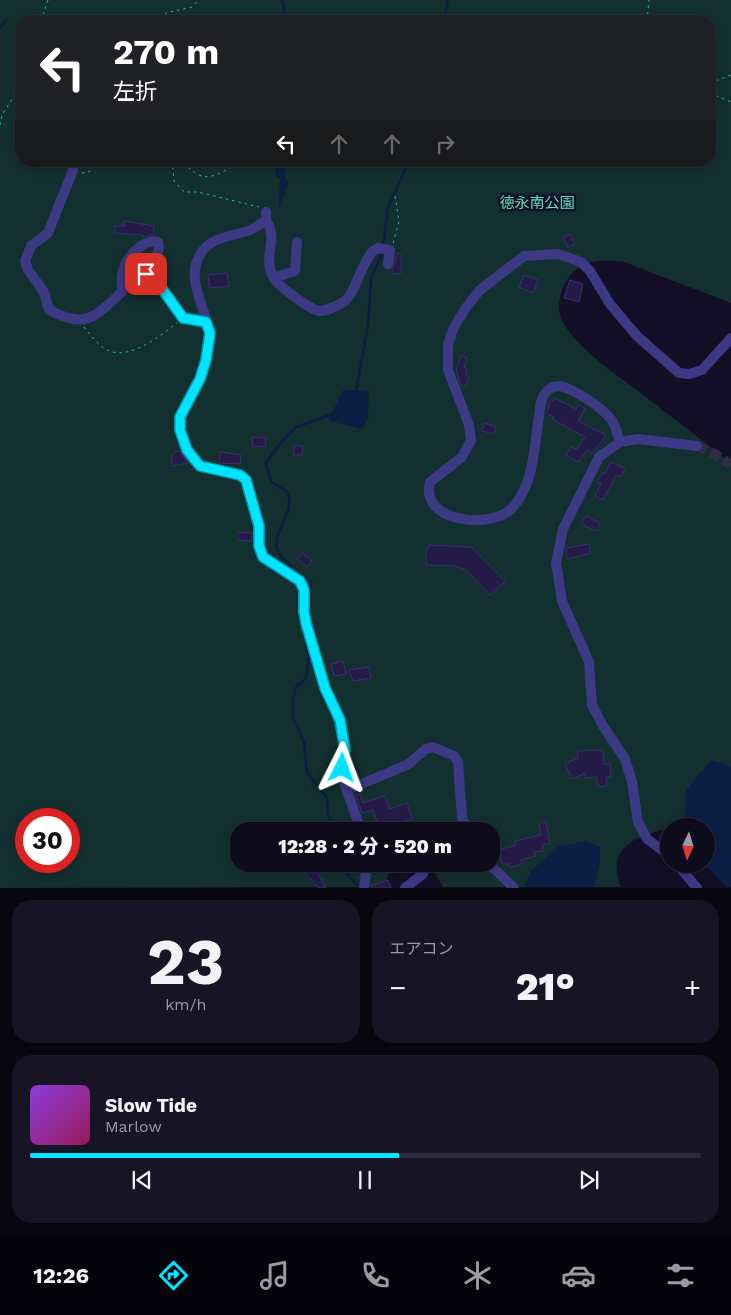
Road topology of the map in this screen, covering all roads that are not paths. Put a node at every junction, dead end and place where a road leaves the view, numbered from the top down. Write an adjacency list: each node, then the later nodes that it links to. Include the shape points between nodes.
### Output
1 (72, 170): 5 (street, via 48,233 31,246 25,261 44,292 50,310 79,321 94,316 122,292 123,270 133,254 148,241 155,241 160,246 158,255 148,265 146,274 160,286 183,318)
2 (298, 242): 4 (street, via 295,271)
3 (388, 264): 4 (street, via 390,250 378,248 372,251 345,301 324,311 309,306)
4 (274, 278): 5 (street, via 269,263 273,232 266,216 250,230 209,245 196,264 196,279)
5 (206, 322): 9 (street, via 210,333 206,360 180,417 180,430 187,450 200,466 240,475 246,480 259,526 259,546 263,557 300,581 304,590 306,623 325,688 340,720 345,750 342,776)
6 (731, 338): 7 (street, via 702,370 689,374 675,371 637,336 610,304 586,266 570,256 545,253 524,256 480,290 454,329 447,356 448,370 469,425 471,440 462,457 430,482 428,494 432,504 443,512 463,518 496,517 508,512 529,476 541,400 552,387 574,391 608,416)
7 (620, 442): 8 (street, via 638,439); 12 (street, via 599,457 563,528 556,563 558,585 567,616 586,650 592,705 625,759 638,822 647,839)
8 (697, 446)
9 (346, 790): 10 (street); 11 (street, via 407,765 433,747 454,756 458,762)
10 (358, 822)
11 (464, 822)
12 (660, 848)
13 (366, 872): 17 (street)
14 (497, 872): 19 (street)
15 (684, 873): 20 (street)
16 (423, 874): 18 (street)
17 (364, 887)
18 (405, 888)
19 (514, 888)
20 (697, 888)

